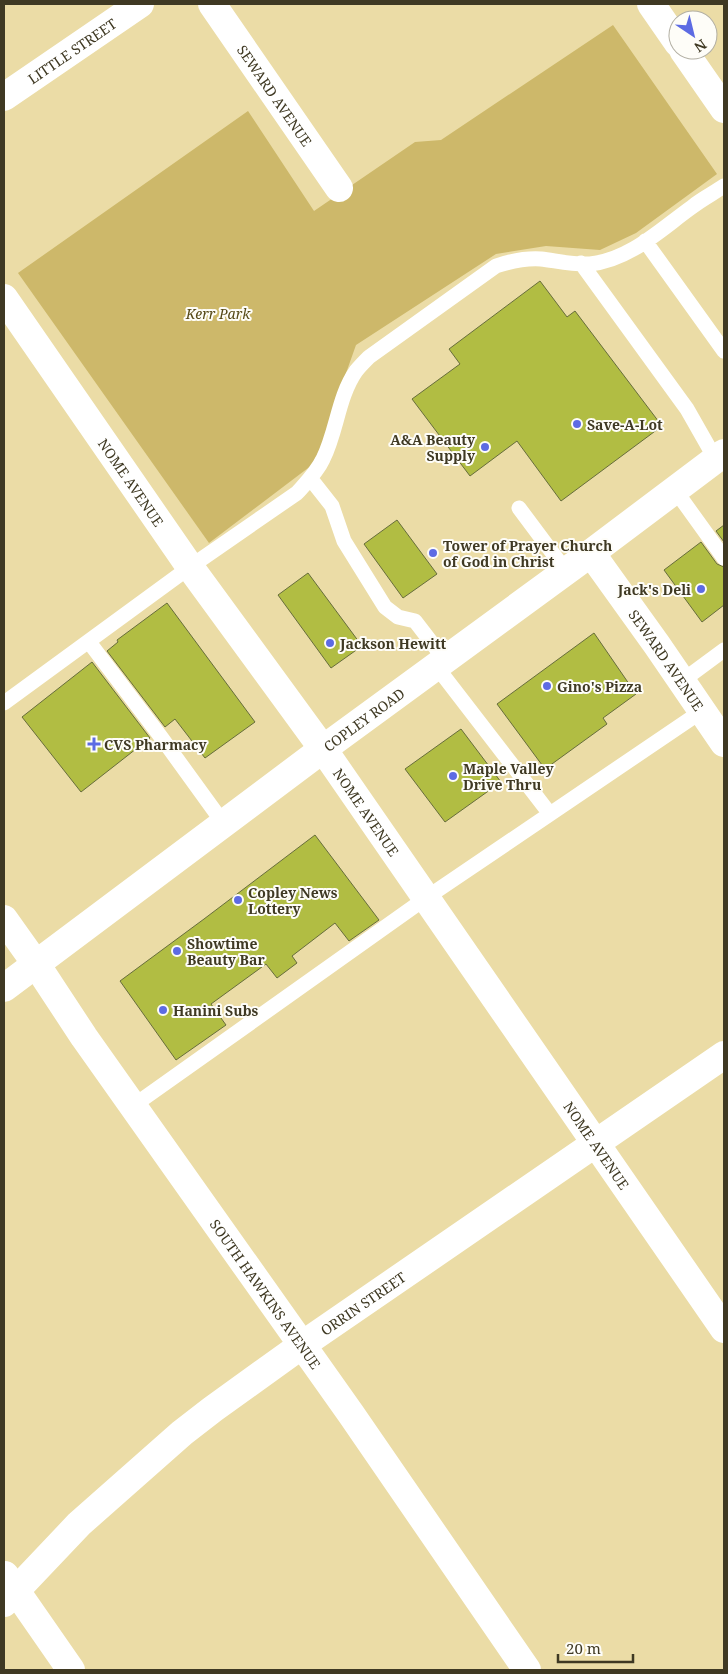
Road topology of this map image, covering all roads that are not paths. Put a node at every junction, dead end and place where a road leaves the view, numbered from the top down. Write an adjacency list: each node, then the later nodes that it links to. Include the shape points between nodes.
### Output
1 (140, 4): 6 (street, LITTLE STREET)
2 (212, 4): 9 (street, SEWARD AVENUE)
3 (651, 4): 4 (street)
4 (668, 29)
5 (690, 60): 7 (street)
6 (4, 97)
7 (724, 109)
8 (724, 186): 10 (lane)
9 (339, 188)
10 (645, 241): 11 (lane, via 611,260); 13 (lane)
11 (581, 263): 14 (lane); 15 (lane, via 539,259 516,260 496,266 369,357 352,378 338,412 332,440)
12 (4, 298): 20 (street, NOME AVENUE)
13 (724, 351)
14 (720, 456): 16 (street, COPLEY ROAD)
15 (310, 478): 20 (lane, via 297,493); 24 (lane, via 332,506 344,542 385,607 398,617 415,621)
16 (675, 490): 18 (street, COPLEY ROAD); 19 (lane)
17 (518, 508): 21 (lane)
18 (591, 553): 21 (street, COPLEY ROAD); 25 (street, SEWARD AVENUE)
19 (724, 558)
20 (190, 567): 22 (lane); 29 (street, NOME AVENUE)
21 (566, 571): 24 (street, COPLEY ROAD)
22 (89, 642): 26 (lane); 31 (lane)
23 (724, 650): 25 (lane)
24 (441, 663): 29 (street, COPLEY ROAD); 30 (lane)
25 (682, 681): 27 (street, SEWARD AVENUE)
26 (4, 703)
27 (702, 710): 28 (street, SEWARD AVENUE); 30 (lane)
28 (724, 743)
29 (323, 749): 31 (street, COPLEY ROAD); 32 (street, NOME AVENUE)
30 (550, 814): 32 (lane)
31 (224, 824): 34 (street, COPLEY ROAD)
32 (426, 898): 37 (lane); 38 (street, NOME AVENUE)
33 (4, 919): 34 (street, SOUTH HAWKINS AVENUE)
34 (36, 964): 35 (street, COPLEY ROAD); 37 (street, SOUTH HAWKINS AVENUE)
35 (4, 988)
36 (724, 1055): 38 (street, ORRIN STREET)
37 (133, 1106): 40 (street, SOUTH HAWKINS AVENUE)
38 (595, 1144): 39 (street, NOME AVENUE); 40 (street, ORRIN STREET)
39 (724, 1330)
40 (302, 1345): 41 (street, ORRIN STREET, via 182,1433); 43 (street, SOUTH HAWKINS AVENUE)
41 (7, 1589): 42 (street)
42 (71, 1670)
43 (527, 1670)

